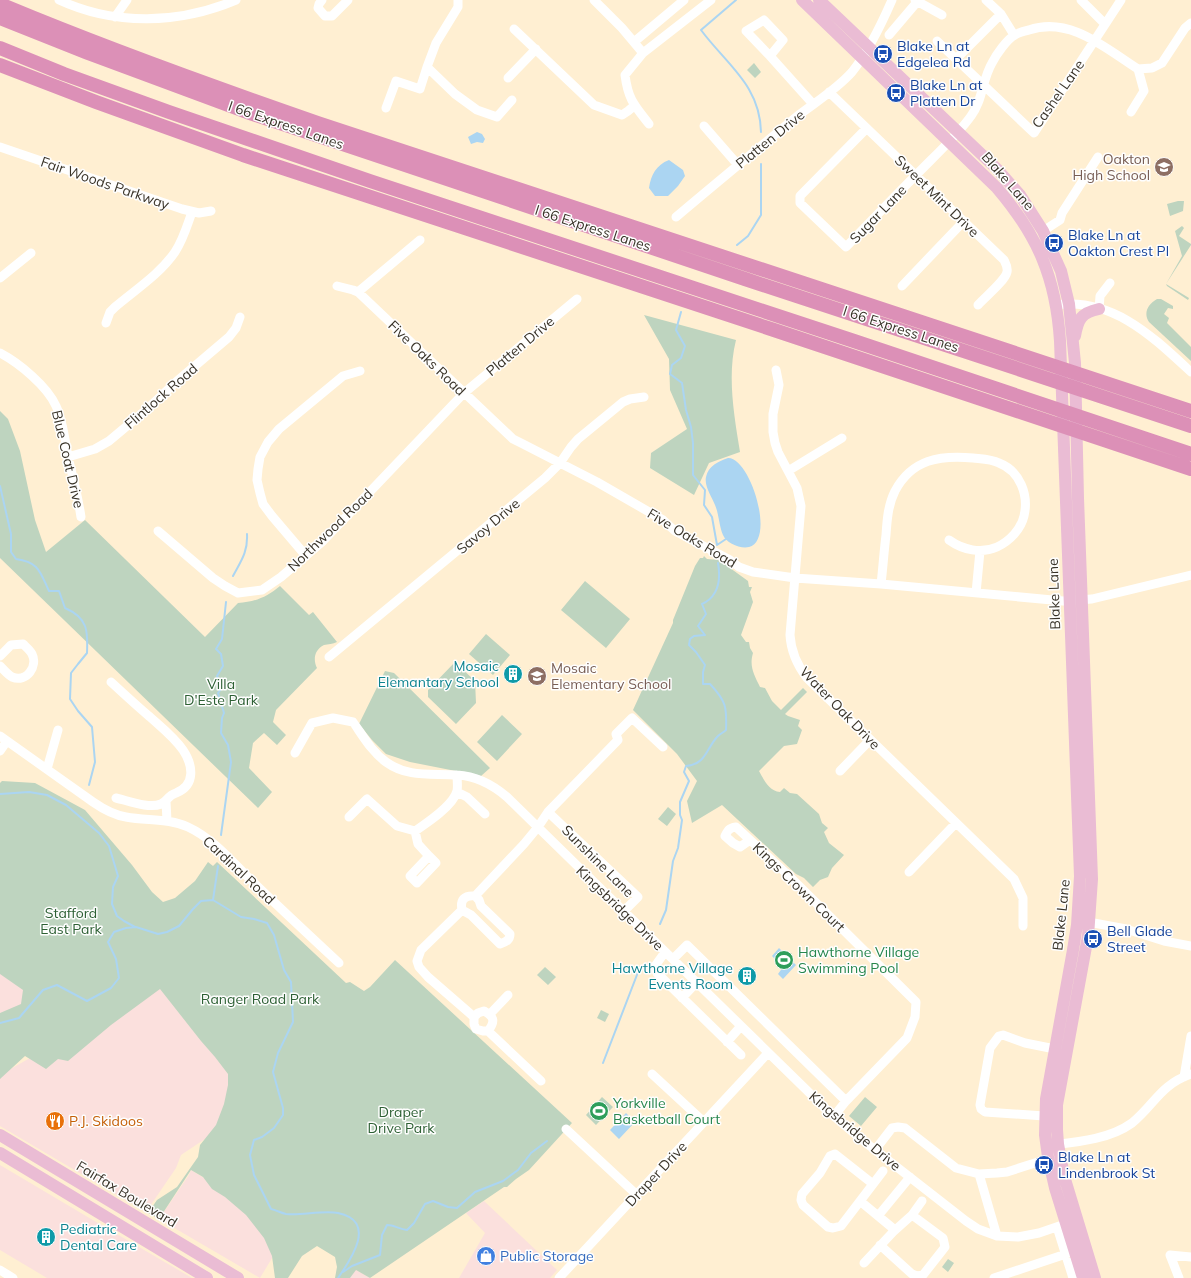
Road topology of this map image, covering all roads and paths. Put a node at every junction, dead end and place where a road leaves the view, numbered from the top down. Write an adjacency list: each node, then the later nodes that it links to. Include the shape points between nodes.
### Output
1 (58, 0): 20 (street, via 88,12)
2 (127, 0): 20 (street)
3 (236, 0): 20 (street, via 210,10 171,18)
4 (322, 0): 5 (street, via 318,8 325,16 332,16)
5 (348, 0)
6 (458, 0): 38 (street, via 458,7 436,43)
7 (594, 0): 29 (street)
8 (684, 0): 29 (street)
9 (711, 0): 33 (street)
10 (802, 0): 35 (main road, Blake Lane)
11 (819, 0): 30 (main road, Blake Lane)
12 (892, 0): 30 (street, Platten Drive)
13 (986, 0): 18 (street)
14 (1081, 0): 23 (street)
15 (1121, 0): 23 (street, Cashel Lane)
16 (916, 1): 19 (street); 25 (street)
17 (0, 4): 83 (highway, via 174,72 318,123)
18 (1001, 14): 26 (street); 36 (street)
19 (942, 15)
20 (115, 17)
21 (0, 18): 84 (highway, I 66 Express Lanes, via 88,54 247,112)
22 (1191, 23): 39 (street, via 1184,28 1162,63 1152,68)
23 (1105, 24): 28 (street, Cashel Lane)
24 (514, 29): 32 (street)
25 (889, 35)
26 (1014, 35): 28 (street, via 1038,27 1057,26 1074,30); 41 (street, Sugar Lane, via 991,63)
27 (937, 41): 36 (street)
28 (1094, 41): 39 (street); 41 (street, Cashel Lane, via 1034,132)
29 (634, 42): 33 (street)
30 (868, 47): 35 (street, Platten Drive); 51 (main road, Blake Lane)
31 (0, 48): 86 (highway, I 66 Express Lanes, via 169,112 363,179)
32 (536, 49): 40 (street); 45 (street, via 594,105 622,115)
33 (643, 53): 45 (street, via 625,74 627,90)
34 (770, 56): 44 (street)
35 (862, 58): 42 (street, Platten Drive, via 850,74); 52 (main road, Blake Lane)
36 (956, 59): 41 (street)
37 (0, 65): 89 (highway, via 244,155)
38 (427, 67): 43 (street, via 476,110 497,117); 46 (street, via 420,89 396,81)
39 (1138, 69): 47 (street, via 1144,91)
40 (508, 78)
41 (984, 85): 51 (street, Sugar Lane, via 977,107)
42 (829, 92): 44 (street, Platten Drive); 50 (street, Sweet Mint Drive)
43 (512, 100)
44 (813, 104): 55 (street, Platten Drive)
45 (634, 106): 48 (street)
46 (386, 108)
47 (1131, 112)
48 (649, 124)
49 (704, 126): 55 (street)
50 (866, 129): 56 (street, Sweet Mint Drive); 56 (street, Sugar Lane, via 800,196 800,203 846,247)
51 (958, 131): 52 (street, Sugar Lane); 61 (main road, Blake Lane, via 1010,183)
52 (949, 140): 56 (street, Sugar Lane); 72 (main road, Blake Lane, via 998,188 1019,214 1042,256)
53 (0, 147): 58 (street, Fair Woods Parkway)
54 (1098, 157): 61 (street, via 1060,220)
55 (738, 165): 59 (street, Platten Drive)
56 (916, 175): 60 (street, Sweet Mint Drive)
57 (211, 211): 58 (street, Fair Woods Parkway)
58 (192, 212): 75 (street, via 171,257 157,272 115,306)
59 (676, 217)
60 (964, 221): 67 (street); 71 (street, Sweet Mint Drive, via 1007,266 1004,278)
61 (1044, 231): 70 (main road, Blake Lane)
62 (420, 240): 68 (street)
63 (30, 253): 64 (street)
64 (0, 278)
65 (1110, 283): 73 (street, via 1100,296)
66 (337, 286): 68 (street, Five Oaks Road)
67 (902, 286)
68 (358, 292): 81 (street, Five Oaks Road)
69 (577, 299): 81 (street, Platten Drive)
70 (1069, 304): 72 (street); 73 (street); 76 (main road, Blake Lane)
71 (978, 305)
72 (1056, 305): 100 (main road, Blake Lane, via 1061,359)
73 (1099, 309): 76 (main road, via 1087,313 1079,320); 80 (street, via 1117,315 1145,331)
74 (240, 317): 87 (street, Flintlock Road, via 229,338 109,441)
75 (106, 323)
76 (1073, 345): 101 (main road, Blake Lane)
77 (0, 353): 87 (street, Blue Coat Drive, via 23,368 53,400)
78 (776, 370): 90 (street, Water Oak Drive, via 779,385 773,414 773,432 778,452)
79 (360, 371): 95 (street, via 343,376 279,428 260,457 258,480 264,504)
80 (1191, 372)
81 (464, 393): 88 (street, Five Oaks Road, via 513,439); 95 (street, Northwood Road)
82 (644, 397): 88 (street, Savoy Drive, via 623,402 578,438)
83 (1191, 411)
84 (1191, 426)
85 (842, 438): 90 (street)
86 (1191, 454)
87 (68, 457): 91 (street, Blue Coat Drive)
88 (560, 463): 97 (street, Five Oaks Road, via 641,507 663,520 675,531 740,567 753,572); 103 (street, Savoy Drive)
89 (1191, 469)
90 (788, 471): 97 (street, Water Oak Drive, via 797,488 801,506)
91 (81, 517)
92 (158, 531): 95 (street, Northwood Road, via 213,578 238,592 262,590)
93 (949, 540): 94 (street, via 958,546)
94 (980, 551): 98 (street, via 1001,545 1019,528 1026,504 1020,482 1004,465 992,460 952,456 932,460 908,474 892,496); 99 (street)
95 (306, 556)
96 (1191, 575): 101 (street, Five Oaks Road)
97 (796, 578): 98 (street, Five Oaks Road); 108 (street, Water Oak Drive, via 790,635 798,665 807,678)
98 (881, 584): 99 (street, Five Oaks Road)
99 (976, 593): 100 (street, Five Oaks Road)
100 (1069, 600): 101 (street, Five Oaks Road); 133 (main road, Blake Lane, via 1080,854)
101 (1082, 600): 134 (main road, Blake Lane, via 1092,859)
102 (0, 656): 104 (street, via 11,645 23,644 32,652 34,662 32,671 21,678 13,677)
103 (329, 657)
104 (0, 666)
105 (111, 682): 117 (street, via 169,734 184,751 192,770 189,784 179,792 169,795)
106 (58, 730): 112 (street)
107 (4, 738): 110 (street); 112 (street, Cardinal Road)
108 (870, 740): 113 (street); 122 (street, Water Oak Drive)
109 (663, 747): 118 (street, via 632,718 616,734 618,740)
110 (0, 751)
111 (295, 753): 114 (street, Kingsbridge Drive, via 312,723 333,718 353,722 375,752 396,768 418,775)
112 (47, 769): 121 (street, Cardinal Road, via 108,811 127,817)
113 (840, 771)
114 (457, 775): 115 (street); 123 (street, Kingsbridge Drive, via 479,780 496,788)
115 (457, 792): 119 (street, via 467,797); 124 (street, via 447,807)
116 (116, 798): 117 (street, via 141,805 160,804)
117 (166, 800): 121 (street)
118 (548, 812): 123 (street); 131 (street, Sunshine Lane, via 638,897)
119 (485, 814)
120 (349, 817): 124 (street, via 367,799 397,826)
121 (167, 821): 139 (street, Cardinal Road, via 188,827 210,841)
122 (956, 823): 127 (street); 135 (street, Water Oak Drive, via 1017,884 1023,902)
123 (538, 827): 128 (street); 131 (street, Kingsbridge Drive)
124 (415, 831): 126 (street, via 418,844)
125 (750, 840): 156 (street, Kings Crown Court, via 916,1002 915,1017 907,1038)
126 (429, 856)
127 (909, 872)
128 (475, 896): 129 (street); 130 (street, via 463,899)
129 (481, 906): 132 (street, via 479,911); 132 (street, via 510,934 508,940 500,944)
130 (462, 910): 132 (street); 144 (street, via 422,950 417,961 428,977)
131 (624, 911): 137 (street, Kingsbridge Drive)
132 (470, 915)
133 (1077, 920): 134 (street); 149 (main road, Blake Lane)
134 (1090, 922): 136 (street); 150 (main road, Blake Lane)
135 (1023, 926)
136 (1191, 946)
137 (665, 952): 138 (street, Kingsbridge Drive); 142 (street, via 655,966 656,971)
138 (673, 959): 140 (street, Kingsbridge Drive); 156 (street, via 687,945)
139 (339, 963)
140 (696, 982): 142 (street); 145 (street, Kingsbridge Drive)
141 (508, 995): 143 (street)
142 (682, 998): 148 (street)
143 (490, 1014): 144 (street, via 484,1011); 146 (street, via 493,1025)
144 (474, 1017): 146 (street, via 476,1029)
145 (741, 1026): 148 (street); 151 (street, Kingsbridge Drive)
146 (488, 1031): 155 (street)
147 (1191, 1036): 154 (street)
148 (727, 1042): 152 (street)
149 (1054, 1049): 150 (street); 158 (main road, Blake Lane); 158 (street, via 999,1036 990,1048 980,1105 985,1112)
150 (1067, 1052): 162 (main road, Blake Lane, via 1058,1105 1057,1130)
151 (768, 1053): 157 (street, Kingsbridge Drive); 159 (street, Draper Drive)
152 (741, 1055)
153 (652, 1074): 159 (street)
154 (1187, 1075): 162 (street, via 1164,1089 1125,1127 1092,1139)
155 (541, 1081)
156 (846, 1101): 157 (street, Kings Crown Court)
157 (834, 1116): 163 (street, Kingsbridge Drive)
158 (1044, 1116): 162 (main road, Blake Lane)
159 (704, 1122): 170 (street, Draper Drive)
160 (566, 1129): 170 (street)
161 (0, 1135): 185 (main road, Fairfax Boulevard)
162 (1052, 1145): 175 (main road, Blake Lane, via 1055,1188)
163 (875, 1150): 167 (street, via 892,1128 905,1128 956,1168); 168 (street, Kingsbridge Drive)
164 (0, 1153): 184 (main road)
165 (1038, 1162): 167 (street, via 1007,1172)
166 (883, 1171): 169 (street)
167 (979, 1174): 177 (street)
168 (910, 1177): 174 (street); 177 (street, Kingsbridge Drive, via 966,1221)
169 (874, 1184): 171 (street); 171 (street, via 835,1154 830,1156 820,1173 802,1194 801,1200 803,1205 828,1228 841,1226)
170 (637, 1195): 186 (street, Draper Drive)
171 (860, 1201): 174 (street)
172 (922, 1201): 173 (street)
173 (912, 1215): 176 (street); 178 (street, via 943,1238 946,1247 923,1275 912,1274)
174 (878, 1216): 176 (street)
175 (1067, 1224): 177 (street, Kingsbridge Drive, via 1023,1237); 179 (main road, Blake Lane); 190 (main road, Blake Lane)
176 (895, 1230): 178 (street)
177 (997, 1236)
178 (880, 1245): 181 (street)
179 (1070, 1253): 187 (street); 188 (street); 189 (main road, Blake Lane)
180 (1191, 1257): 191 (street, via 1170,1255)
181 (864, 1263)
182 (0, 1270): 183 (street)
183 (13, 1278)
184 (208, 1278)
185 (238, 1278)
186 (559, 1278)
187 (994, 1278)
188 (1073, 1278)
189 (1083, 1278)
190 (1095, 1278)
191 (1179, 1278)

